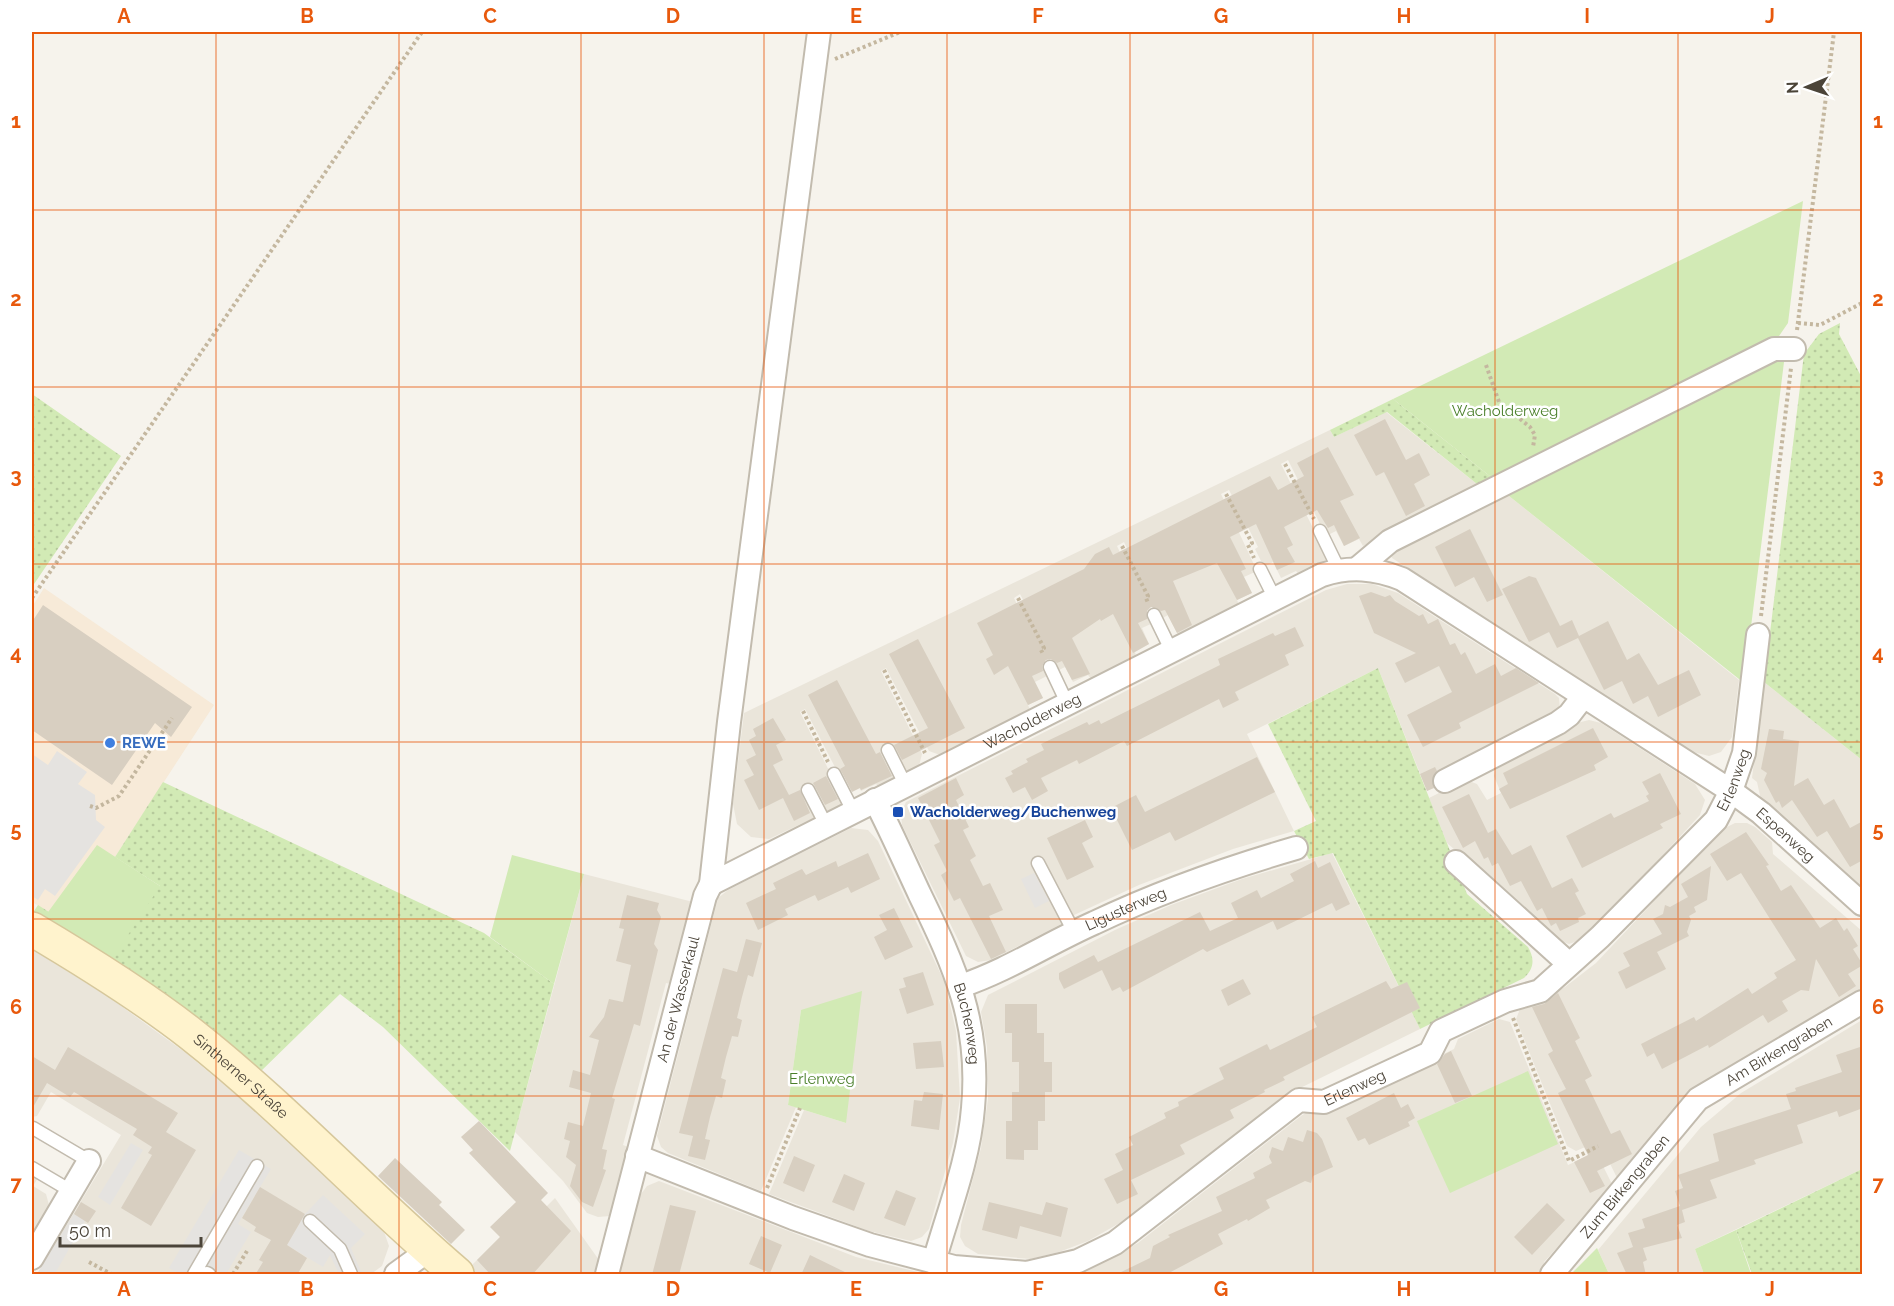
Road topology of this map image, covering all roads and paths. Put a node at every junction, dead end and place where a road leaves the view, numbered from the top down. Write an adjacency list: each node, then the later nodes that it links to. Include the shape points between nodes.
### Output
1 (422, 32): 17 (path)
2 (819, 32): 5 (street, An der Wasserkaul)
3 (900, 32): 5 (path)
4 (1834, 32): 7 (path)
5 (815, 68): 43 (street, An der Wasserkaul)
6 (1863, 303): 7 (path, via 1820,325)
7 (1798, 322): 8 (path)
8 (1794, 349): 11 (street, via 1774,350); 21 (path)
9 (1486, 365): 11 (path, via 1499,402 1535,435)
10 (1286, 464): 13 (path)
11 (1522, 475): 16 (street, via 1390,541)
12 (1226, 494): 15 (path, via 1252,543 1248,545)
13 (1320, 531): 16 (lane)
14 (1122, 546): 20 (path)
15 (1260, 569): 19 (lane)
16 (1348, 569): 19 (street, Wacholderweg, via 1322,575); 25 (street, Espenweg, via 1388,573 1402,579)
17 (32, 598)
18 (1018, 598): 23 (path)
19 (1275, 599): 22 (street, Wacholderweg)
20 (1154, 615): 22 (lane)
21 (1758, 635): 35 (street, Erlenweg, via 1744,753)
22 (1172, 652): 26 (street, Wacholderweg)
23 (1050, 667): 26 (lane)
24 (884, 670): 30 (path)
25 (1583, 697): 32 (street, via 1558,723); 35 (street, Espenweg)
26 (1067, 704): 30 (street, Wacholderweg)
27 (803, 711): 31 (path)
28 (172, 718): 37 (path, via 119,796 96,808)
29 (888, 750): 33 (lane)
30 (934, 770): 33 (street, Wacholderweg)
31 (834, 774): 38 (lane)
32 (1445, 781)
33 (905, 784): 36 (street, Wacholderweg)
34 (808, 790): 39 (lane)
35 (1731, 791): 44 (street, Espenweg); 47 (street, Erlenweg, via 1716,820)
36 (875, 800): 38 (street, Wacholderweg); 48 (street, Buchenweg)
37 (90, 806)
38 (853, 811): 39 (street, Wacholderweg)
39 (826, 825): 43 (street, Wacholderweg)
40 (1296, 848): 46 (street, Ligusterweg, via 1201,878)
41 (1456, 862): 47 (street)
42 (1038, 863): 46 (lane)
43 (711, 884): 55 (street, An der Wasserkaul)
44 (1863, 904)
45 (32, 929): 62 (street, Sintherner Straße, via 190,1034 270,1102)
46 (1074, 932): 48 (street, Ligusterweg, via 991,976)
47 (1569, 964): 49 (street, Erlenweg, via 1540,991)
48 (961, 986): 66 (street, Buchenweg, via 973,1059 974,1107)
49 (1506, 1001): 54 (path, via 1569,1161); 66 (street, Erlenweg, via 1441,1031 1430,1053 1323,1102 1299,1100 1128,1234 1078,1261 1019,1273)
50 (1863, 1002): 51 (street, Am Birkengraben)
51 (1698, 1099): 74 (street, Zum Birkengraben)
52 (800, 1108): 60 (path)
53 (33, 1128): 56 (lane)
54 (1598, 1146)
55 (637, 1155): 60 (street, Erlenweg); 73 (street, An der Wasserkaul)
56 (89, 1161): 59 (street)
57 (257, 1166): 67 (lane)
58 (32, 1168): 59 (lane)
59 (71, 1191): 64 (street)
60 (760, 1205): 66 (street, Erlenweg, via 831,1233)
61 (310, 1221): 70 (lane, via 340,1249)
62 (429, 1250): 71 (street); 72 (street, Sintherner Straße)
63 (247, 1251): 69 (path)
64 (32, 1258)
65 (89, 1262): 68 (path)
66 (934, 1262)
67 (203, 1274)
68 (111, 1275)
69 (233, 1275)
70 (351, 1275)
71 (396, 1275)
72 (457, 1275)
73 (607, 1275)
74 (1552, 1275)

